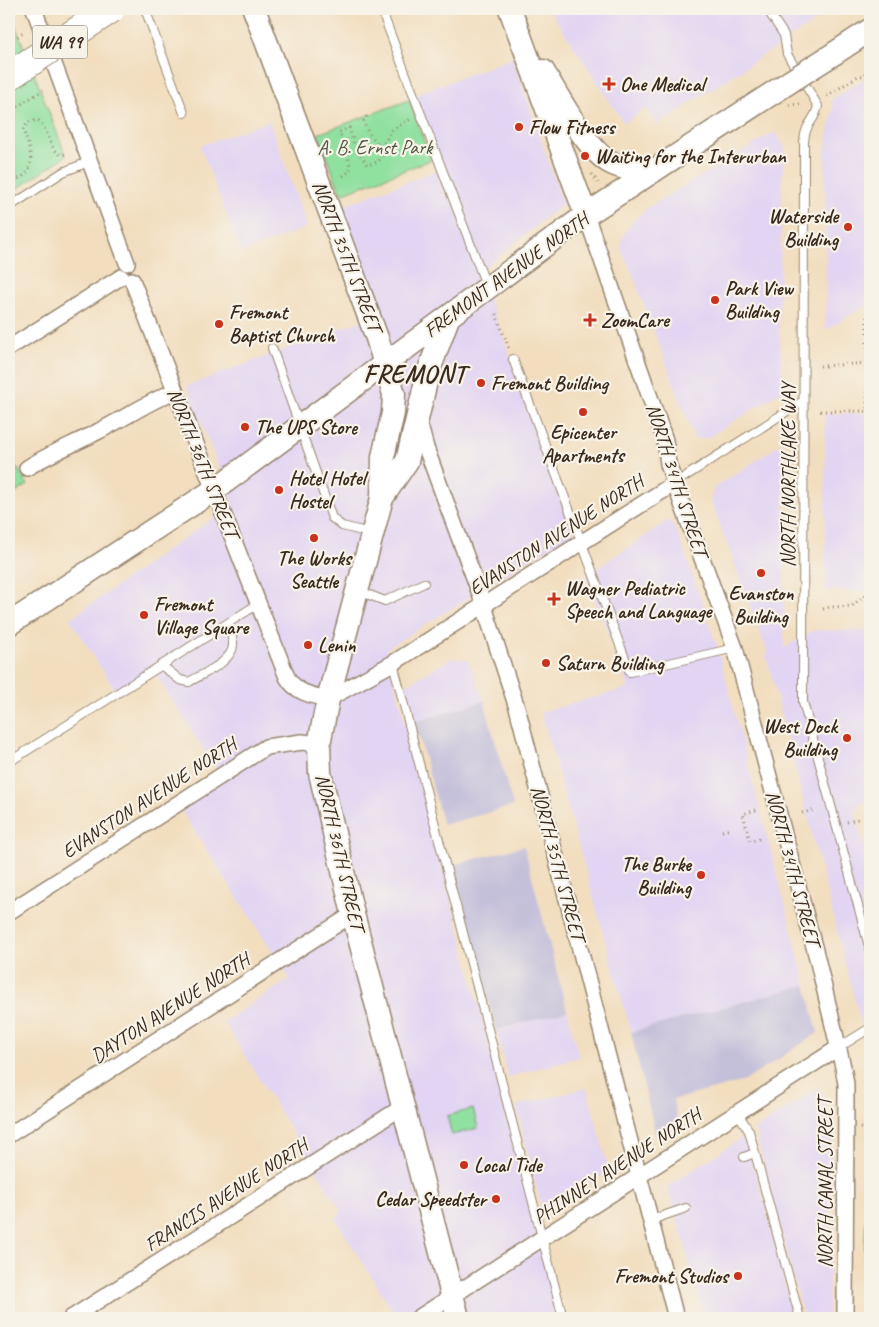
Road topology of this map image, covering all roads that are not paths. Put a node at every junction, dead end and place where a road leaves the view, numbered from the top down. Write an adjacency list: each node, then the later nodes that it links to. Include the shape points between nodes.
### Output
1 (34, 9): 10 (street)
2 (97, 9): 10 (street)
3 (111, 9): 11 (highway, WA 99, bridge)
4 (145, 9): 12 (lane)
5 (254, 9): 23 (main road, NORTH 35TH STREET)
6 (381, 9): 18 (lane)
7 (767, 9): 25 (lane, NORTH NORTHLAKE WAY, via 784,35 787,54 818,106 806,126 804,142)
8 (513, 17): 14 (main road, via 591,145 609,162); 16 (main road, NORTH 34TH STREET)
9 (870, 30): 14 (main road, FREMONT AVENUE NORTH, bridge)
10 (46, 42): 13 (street)
11 (9, 76)
12 (184, 113)
13 (91, 161): 15 (lane, via 63,172); 17 (street, via 127,263 120,267)
14 (640, 174): 16 (main road, FREMONT AVENUE NORTH)
15 (9, 207)
16 (586, 215): 18 (main road, FREMONT AVENUE NORTH); 29 (street, NORTH 34TH STREET, via 665,440 668,464)
17 (126, 279): 20 (street); 24 (street, NORTH 36TH STREET)
18 (487, 289): 19 (main road, FREMONT AVENUE NORTH)
19 (449, 317): 23 (main road, FREMONT AVENUE NORTH); 26 (main road, via 428,373)
20 (9, 348)
21 (272, 348): 27 (lane)
22 (513, 359): 33 (lane)
23 (386, 363): 27 (main road, FREMONT AVENUE NORTH); 31 (main road, NORTH 35TH STREET, via 394,402 383,458)
24 (175, 392): 28 (street, via 160,397 99,432 44,456); 30 (street, NORTH 36TH STREET)
25 (803, 401): 29 (lane, EVANSTON AVENUE NORTH); 48 (lane, NORTH NORTHLAKE WAY, via 804,702)
26 (418, 415): 31 (main road, via 407,461); 37 (street, NORTH 35TH STREET, via 426,448)
27 (300, 427): 30 (main road, FREMONT AVENUE NORTH); 32 (lane, via 332,518 342,526)
28 (27, 468)
29 (675, 483): 33 (street, EVANSTON AVENUE NORTH); 40 (street, NORTH 34TH STREET)
30 (214, 490): 36 (street, NORTH 36TH STREET); 38 (main road, FREMONT AVENUE NORTH)
31 (382, 498): 32 (main road)
32 (372, 534): 35 (main road)
33 (581, 543): 37 (street, EVANSTON AVENUE NORTH); 40 (lane, via 630,672)
34 (424, 583): 35 (lane, via 385,602)
35 (357, 590): 43 (main road)
36 (258, 604): 39 (lane); 43 (street, NORTH 36TH STREET, via 290,682 298,690)
37 (483, 606): 41 (street, EVANSTON AVENUE NORTH); 56 (street, NORTH 35TH STREET, via 520,720)
38 (9, 624)
39 (227, 624): 42 (lane); 42 (lane, via 233,644 231,654 219,664 189,682 180,680)
40 (735, 648): 50 (street, NORTH 34TH STREET)
41 (393, 663): 43 (street, EVANSTON AVENUE NORTH); 59 (lane)
42 (161, 665): 45 (lane)
43 (328, 699): 44 (main road, NORTH 36TH STREET)
44 (319, 744): 46 (street, EVANSTON AVENUE NORTH, via 302,742 266,747); 47 (main road, NORTH 36TH STREET, via 322,788)
45 (9, 762)
46 (9, 912)
47 (353, 914): 51 (main road, NORTH 36TH STREET); 53 (street, DAYTON AVENUE NORTH)
48 (870, 950)
49 (870, 1028): 50 (lane)
50 (838, 1048): 52 (street, PHINNEY AVENUE NORTH); 67 (street, NORTH CANAL STREET, via 846,1084)
51 (404, 1106): 60 (main road, NORTH 36TH STREET); 61 (street, FRANCIS AVENUE NORTH)
52 (737, 1112): 54 (lane, via 749,1131); 56 (street, PHINNEY AVENUE NORTH)
53 (9, 1135)
54 (755, 1153): 55 (lane); 66 (lane)
55 (744, 1157)
56 (640, 1175): 58 (street, NORTH 35TH STREET); 59 (street, PHINNEY AVENUE NORTH)
57 (686, 1208): 58 (lane)
58 (651, 1220): 65 (street, NORTH 35TH STREET)
59 (542, 1238): 60 (street, PHINNEY AVENUE NORTH); 64 (lane)
60 (452, 1297): 62 (street, PHINNEY AVENUE NORTH); 63 (main road, NORTH 36TH STREET)
61 (71, 1318)
62 (418, 1318)
63 (458, 1318)
64 (563, 1318)
65 (676, 1318)
66 (800, 1318)
67 (845, 1318)

